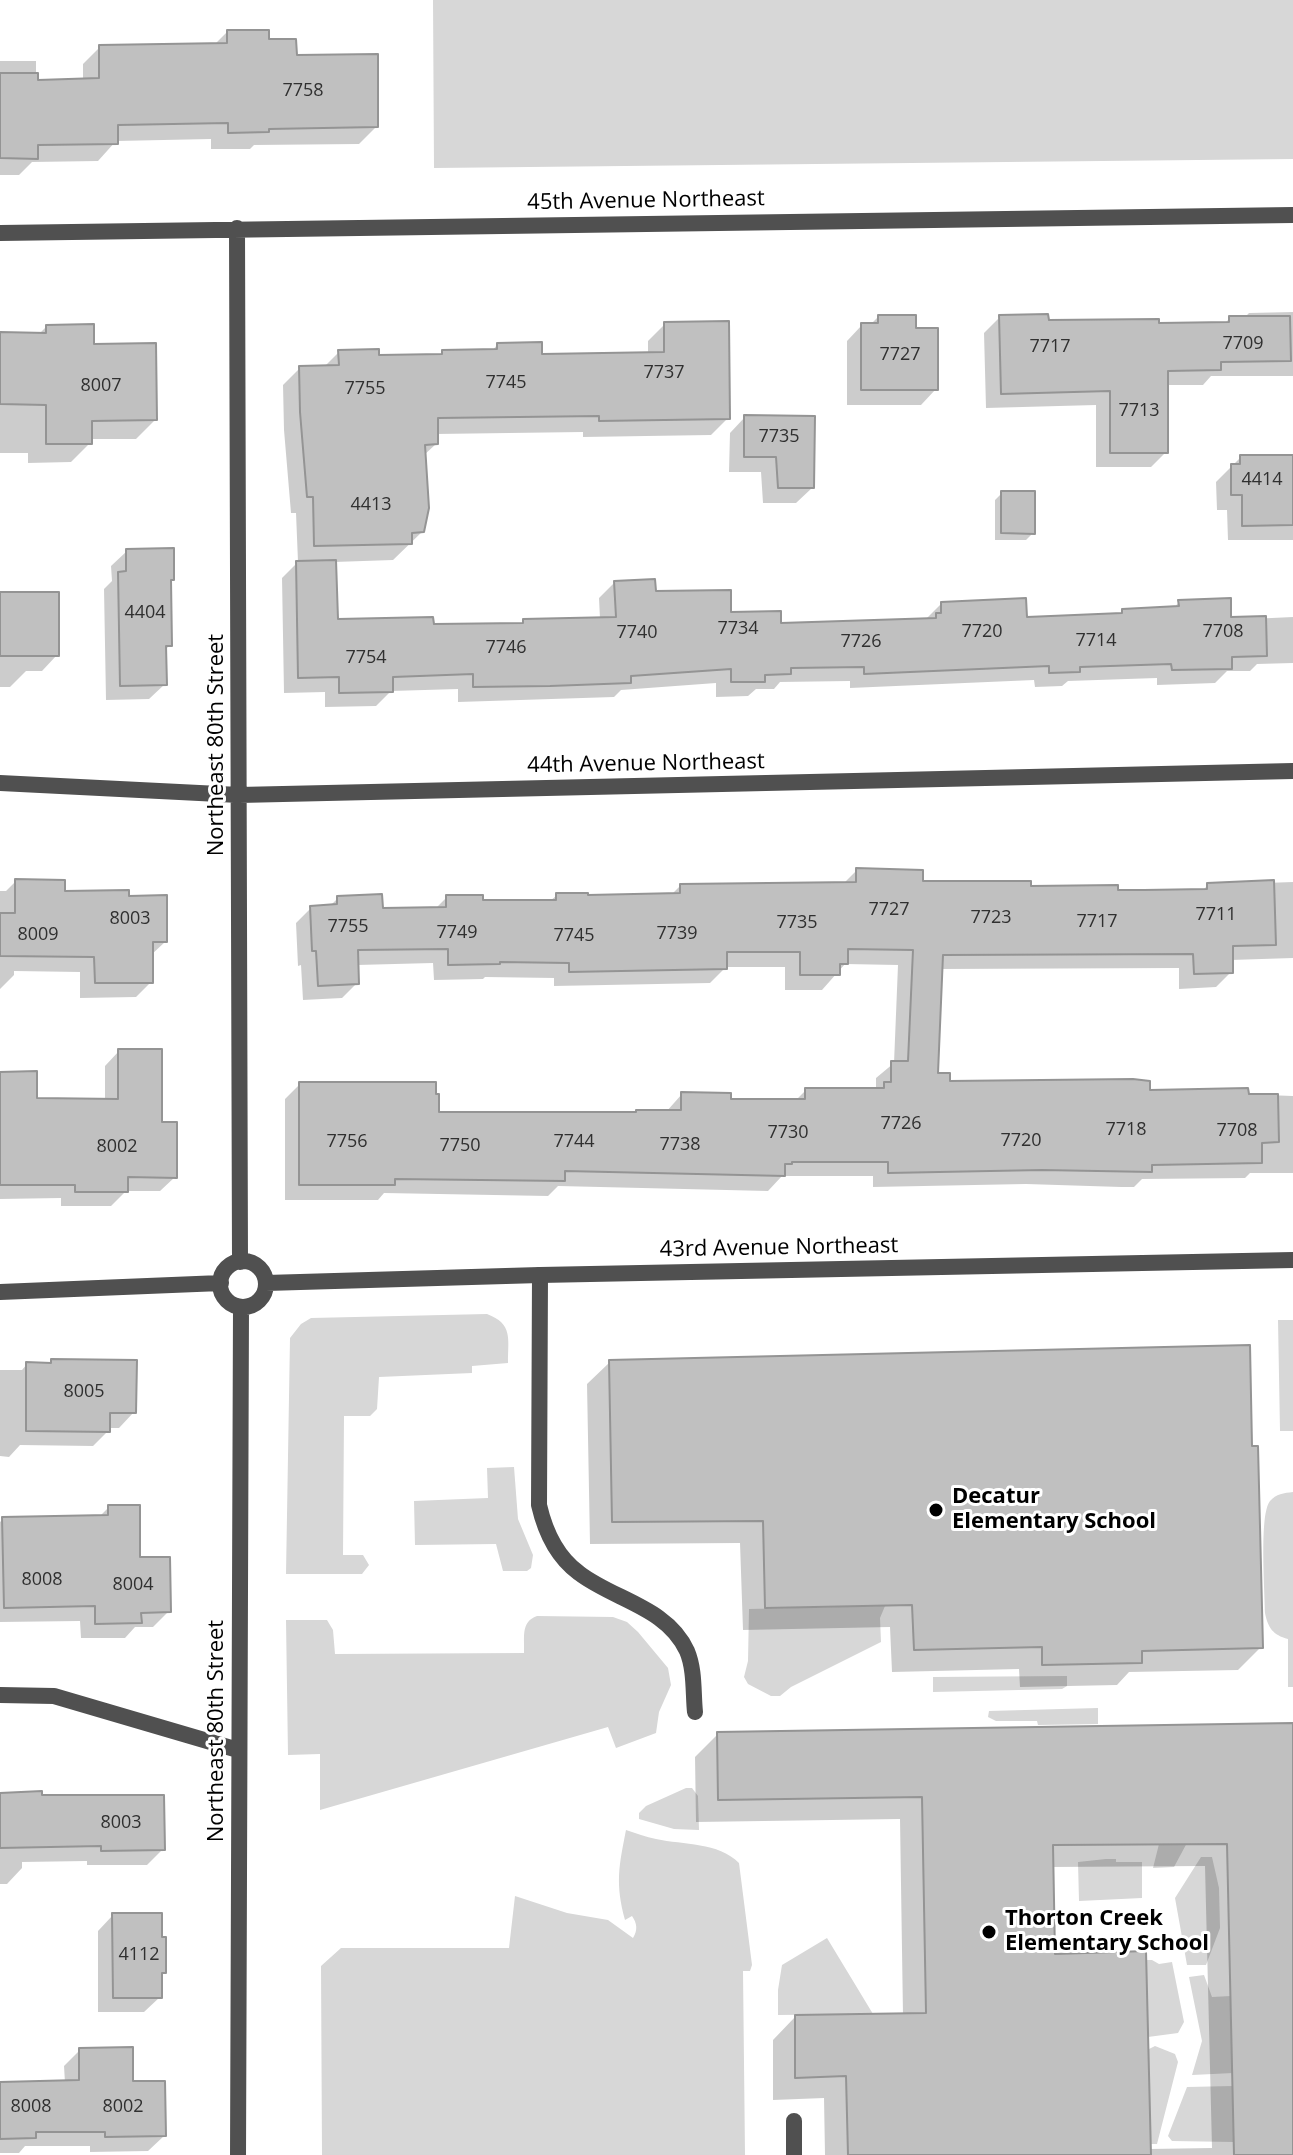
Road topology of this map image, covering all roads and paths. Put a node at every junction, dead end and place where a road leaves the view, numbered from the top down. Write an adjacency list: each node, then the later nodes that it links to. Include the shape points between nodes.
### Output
1 (1293, 215): 2 (street, 45th Avenue Northeast)
2 (237, 228): 3 (street, 45th Avenue Northeast); 6 (street, Northeast 80th Street)
3 (0, 233)
4 (1293, 771): 6 (street, 44th Avenue Northeast)
5 (0, 783): 6 (street, 44th Avenue Northeast)
6 (239, 795): 8 (street, Northeast 80th Street)
7 (1293, 1260): 9 (street, 43rd Avenue Northeast)
8 (240, 1262): 10 (street, via 224,1272); 11 (street, via 258,1267)
9 (540, 1275): 11 (street, 43rd Avenue Northeast); 15 (street, via 539,1505 544,1527 578,1573 641,1606 681,1641 692,1667)
10 (221, 1283): 12 (street); 13 (street, via 223,1295)
11 (266, 1283): 13 (street, via 261,1299)
12 (0, 1292)
13 (241, 1307): 16 (street, Northeast 80th Street)
14 (0, 1695): 16 (street, via 54,1696)
15 (695, 1712)
16 (238, 1750): 18 (street, Northeast 80th Street)
17 (794, 2121): 19 (street)
18 (238, 2155)
19 (794, 2155)

